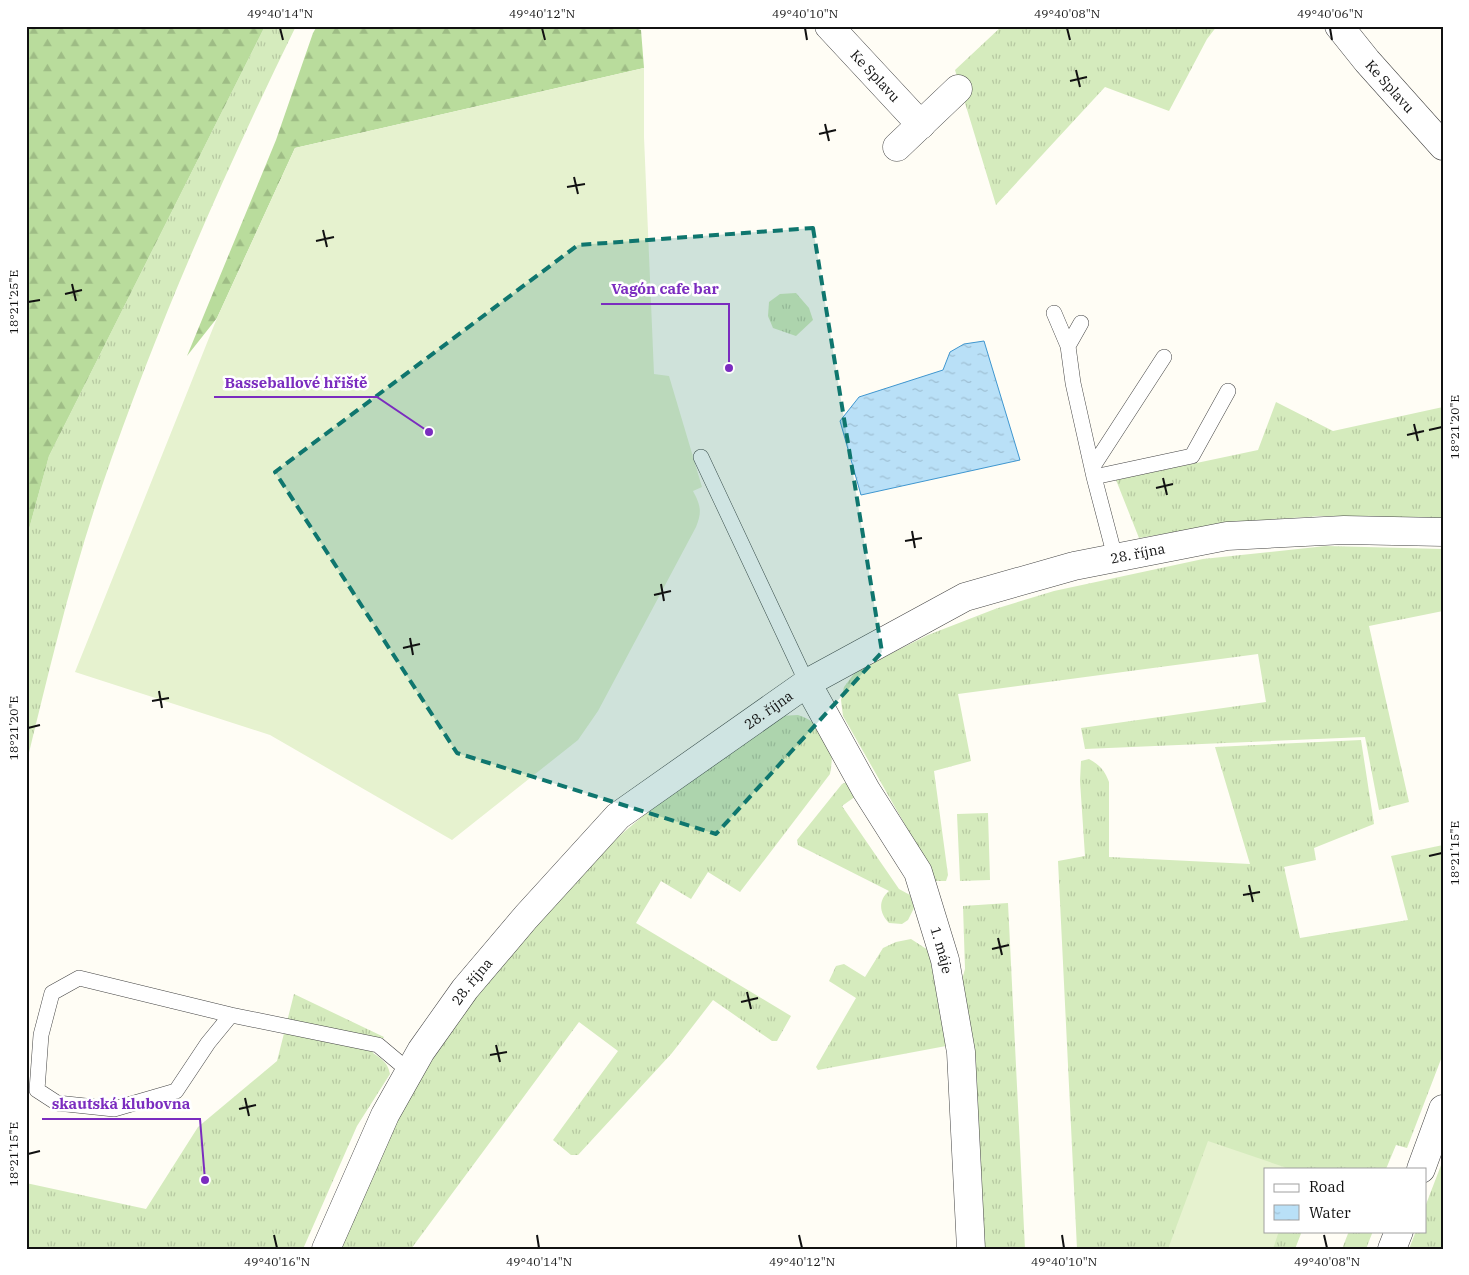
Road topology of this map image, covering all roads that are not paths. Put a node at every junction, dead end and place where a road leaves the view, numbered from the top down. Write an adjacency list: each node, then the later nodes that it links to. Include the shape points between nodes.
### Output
1 (830, 26): 4 (street, Ke Splavu)
2 (1339, 26): 5 (street, Ke Splavu)
3 (958, 89): 4 (street)
4 (921, 125): 6 (street)
5 (1443, 146)
6 (897, 147)
7 (1054, 313): 9 (lane)
8 (1081, 323): 9 (lane)
9 (1068, 346): 13 (lane)
10 (1164, 357): 13 (lane)
11 (1228, 391): 13 (lane, via 1192,456)
12 (701, 457): 16 (lane)
13 (1093, 472): 15 (lane)
14 (1443, 532): 15 (street, 28. října, via 1344,530 1227,536)
15 (1115, 557): 16 (street, 28. října, via 965,597)
16 (807, 682): 18 (street, 28. října, via 618,816 465,988); 23 (street, 1. máje, via 866,790 918,872 945,960 961,1052)
17 (231, 1015): 17 (lane, via 79,978 52,993 40,1035 37,1090 57,1103 114,1109 176,1091); 18 (lane, via 378,1045)
18 (410, 1071): 22 (street, 28. října, via 385,1115)
19 (1443, 1109): 20 (street)
20 (1421, 1168)
21 (1398, 1232): 24 (street)
22 (326, 1249)
23 (972, 1249)
24 (1392, 1249)

